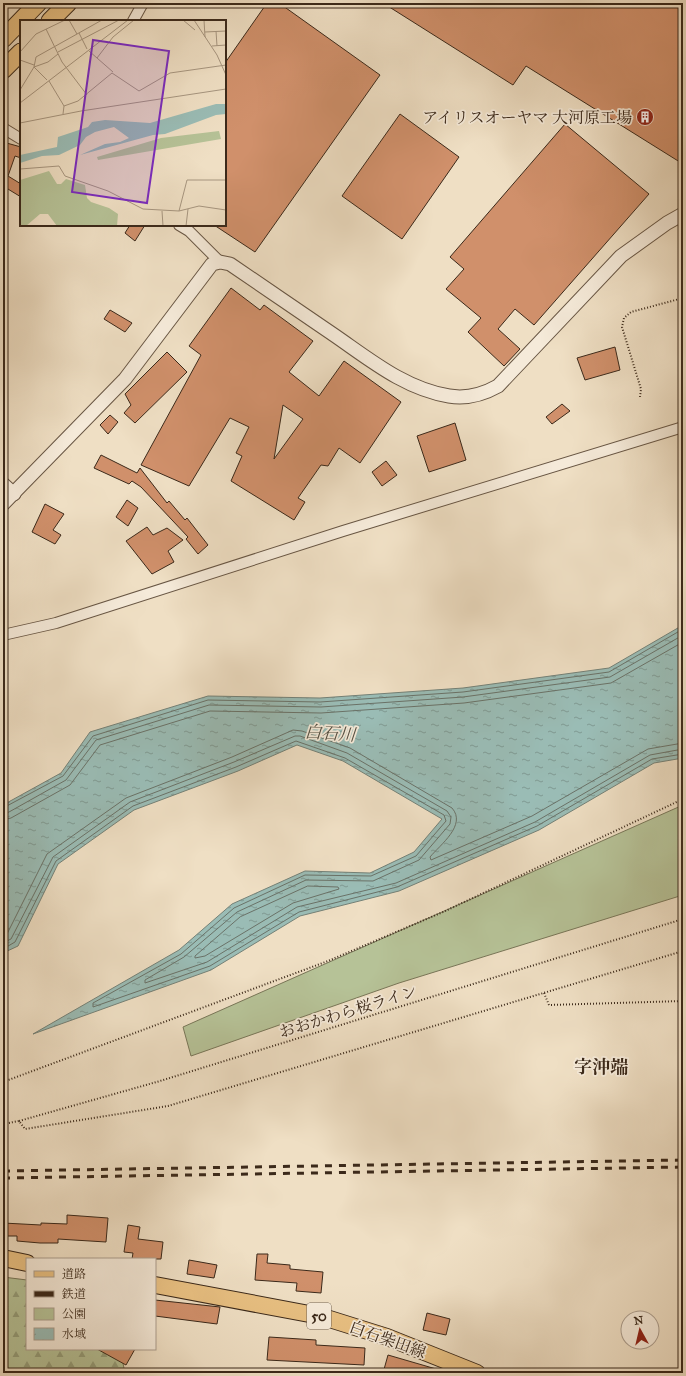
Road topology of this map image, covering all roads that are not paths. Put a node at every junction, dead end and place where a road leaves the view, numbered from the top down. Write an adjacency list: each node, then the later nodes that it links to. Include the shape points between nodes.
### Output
1 (38, 3): 4 (highway)
2 (68, 3): 5 (highway)
3 (143, 3): 6 (street)
4 (21, 20)
5 (51, 20)
6 (134, 20)
7 (20, 22): 8 (highway)
8 (3, 39)
9 (20, 53): 10 (highway)
10 (3, 70)
11 (3, 128): 12 (street)
12 (20, 138)
13 (683, 214): 15 (street, via 666,223 622,256 498,386 470,397 449,396 394,376 230,264)
14 (181, 226): 15 (street)
15 (220, 262): 18 (street, via 212,264 125,379)
16 (683, 428): 20 (street, via 343,531 56,623)
17 (3, 484): 18 (street)
18 (14, 494): 19 (street)
19 (3, 504)
20 (3, 635)
21 (3, 1258): 22 (main road)
22 (26, 1263)
23 (156, 1285): 24 (main road, 白石柴田線 / 50, via 320,1316 387,1337)
24 (476, 1373)

